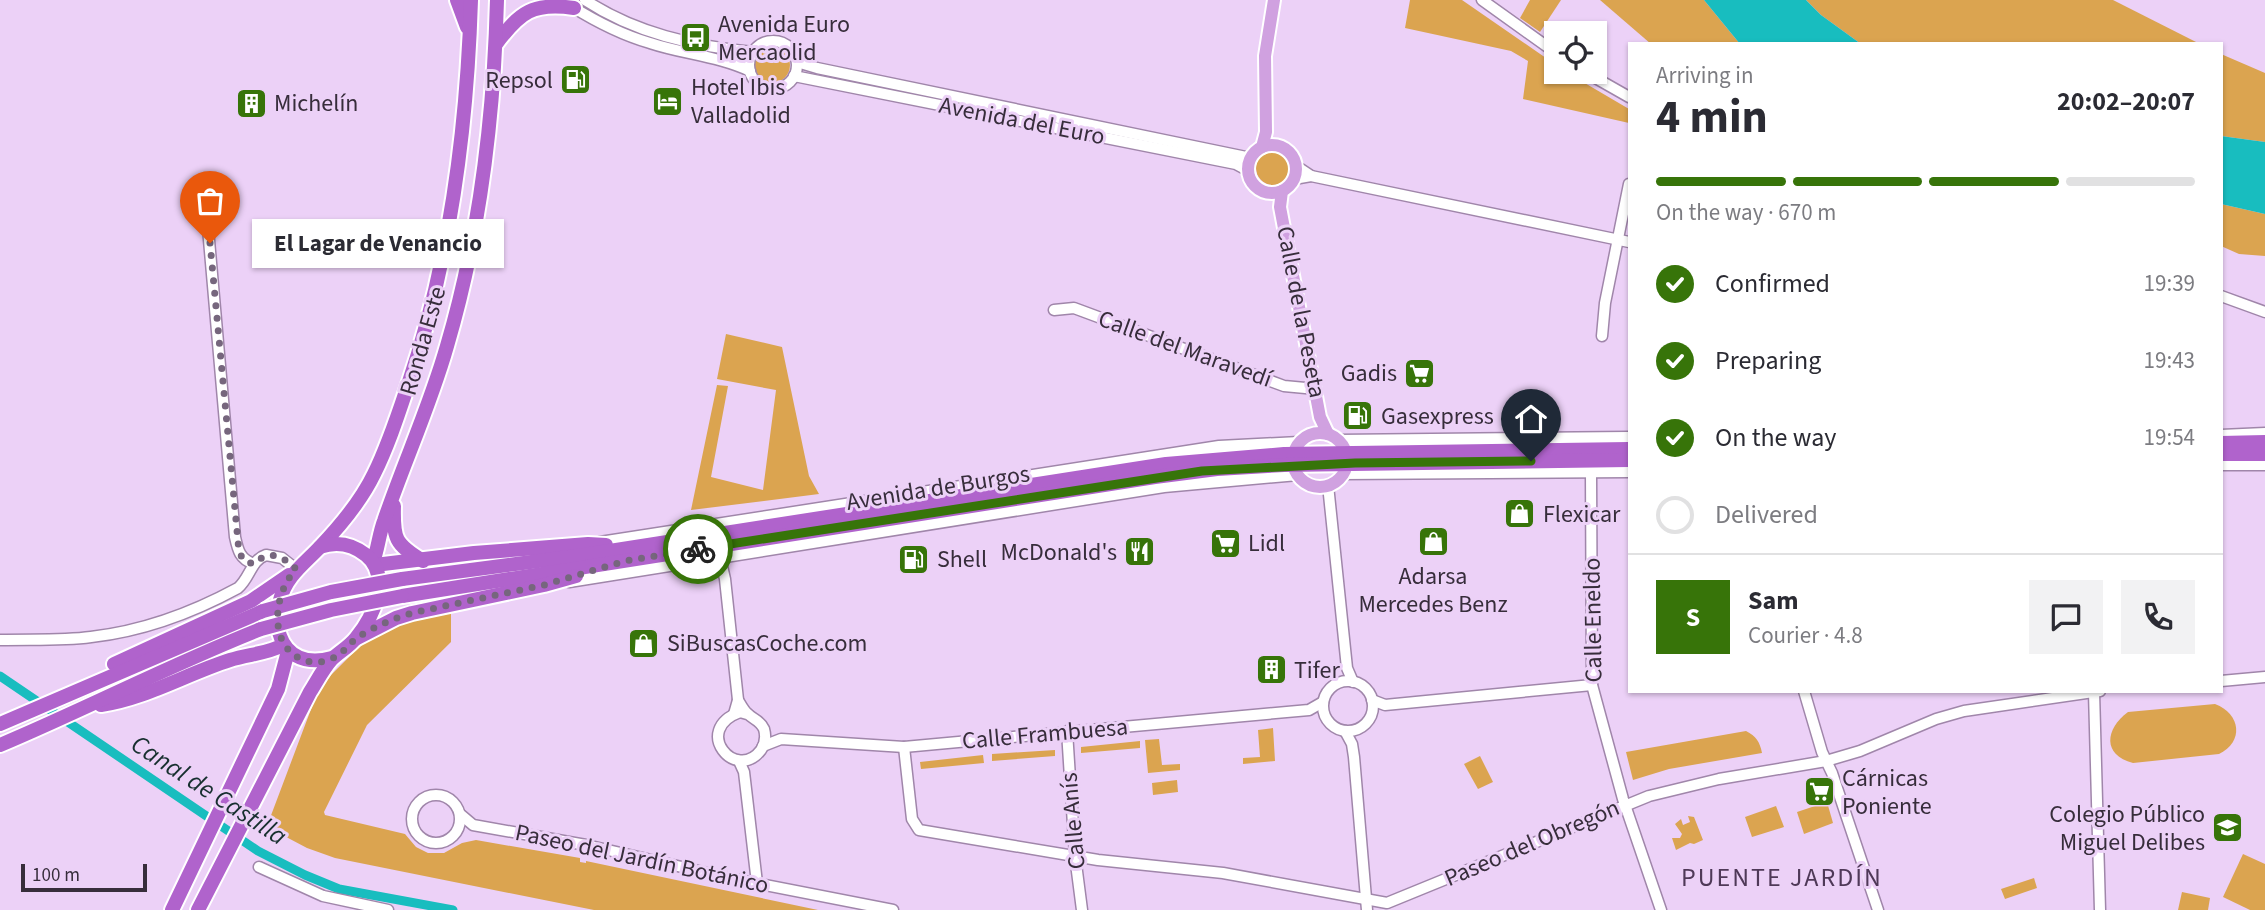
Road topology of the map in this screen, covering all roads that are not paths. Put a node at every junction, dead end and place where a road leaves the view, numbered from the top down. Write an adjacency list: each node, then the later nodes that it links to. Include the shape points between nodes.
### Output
1 (457, 0): 7 (highway)
2 (471, 0): 7 (highway, Ronda Este)
3 (497, 0): 8 (highway, Ronda Este)
4 (1274, 0): 16 (main road, via 1265,56)
5 (1482, 0): 9 (street)
6 (573, 3): 8 (highway, via 532,10); 10 (street, via 652,33); 12 (street, via 626,35 730,61)
7 (469, 35): 74 (highway, Ronda Este, via 456,188 419,351 373,475)
8 (496, 44): 63 (highway, Ronda Este, via 470,254 437,380)
9 (1544, 44)
10 (753, 52): 11 (street, via 766,42 781,43 791,49); 12 (street)
11 (797, 62): 13 (street); 17 (street, Avenida del Euro)
12 (750, 71): 13 (street, via 758,83 769,88 785,86)
13 (794, 76): 17 (street, Avenida del Euro)
14 (1606, 84): 15 (street)
15 (1628, 96)
16 (1267, 146): 17 (main road); 18 (main road, via 1289,152)
17 (1250, 164): 20 (main road, via 1257,187)
18 (1295, 173): 20 (main road); 22 (street)
19 (1628, 189): 22 (street)
20 (1277, 192): 28 (main road, Calle de la Peseta)
21 (207, 217): 78 (street, via 236,537 244,561)
22 (1618, 239): 23 (street); 27 (street)
23 (1628, 242)
24 (2223, 297): 26 (street)
25 (1054, 310): 28 (street, Calle del Maravedí, via 1074,308 1284,386)
26 (2265, 312)
27 (1602, 336)
28 (1316, 389): 29 (main road, Calle de la Peseta)
29 (1321, 417): 31 (main road, Calle de la Peseta); 33 (main road, Calle de la Peseta)
30 (2265, 432): 32 (street)
31 (1314, 433): 33 (main road); 46 (main road)
32 (2223, 433)
33 (1333, 437): 35 (street); 51 (main road, Calle de la Peseta)
34 (1534, 438): 35 (street); 36 (street); 45 (street, via 1553,442)
35 (1432, 439): 42 (street)
36 (1628, 439)
37 (1628, 439): 48 (street, via 1589,443)
38 (2265, 442): 39 (highway)
39 (2223, 443)
40 (1198, 449): 46 (street, Avenida de Burgos, via 1219,446); 50 (street); 53 (street, Avenida de Burgos)
41 (1628, 449): 48 (highway, Avenida de Burgos)
42 (1484, 450): 45 (highway, Avenida de Burgos); 51 (highway, Avenida de Burgos)
43 (2223, 454): 44 (highway)
44 (2265, 454)
45 (1556, 455): 48 (highway, Avenida de Burgos); 51 (highway, Avenida de Burgos); 56 (street, via 1544,469)
46 (1296, 459): 50 (highway, Avenida de Burgos); 51 (highway, Avenida de Burgos); 57 (highway, Avenida de Burgos); 60 (street, Avenida de Burgos); 61 (main road, via 1313,486)
47 (1628, 460): 48 (highway, Avenida de Burgos)
48 (1587, 461): 54 (street, via 1604,472); 56 (street, Avenida de Burgos); 89 (street, Calle Eneldo)
49 (2223, 463): 52 (street)
50 (1166, 464): 59 (highway, Avenida de Burgos)
51 (1345, 464): 56 (street, Avenida de Burgos); 61 (main road)
52 (2265, 465)
53 (1093, 466): 55 (street, Avenida de Burgos); 59 (street, via 1082,471)
54 (1628, 472)
55 (1034, 474): 58 (street, Avenida de Burgos); 62 (street, via 1046,477)
56 (1480, 474)
57 (1155, 477): 59 (highway, Avenida de Burgos); 60 (street, via 1195,479)
58 (984, 481): 65 (street); 66 (street, Avenida de Burgos)
59 (1077, 483): 62 (highway, Avenida de Burgos); 64 (street, via 1082,495)
60 (1203, 484): 64 (street, Avenida de Burgos)
61 (1328, 485): 88 (street)
62 (1050, 488): 65 (highway, Avenida de Burgos); 68 (street, via 1046,501); 70 (highway, Avenida de Burgos)
63 (395, 491): 76 (highway, via 396,540); 79 (highway, Ronda Este)
64 (1094, 499): 68 (street, Avenida de Burgos)
65 (930, 501): 67 (highway, Avenida de Burgos)
66 (831, 505): 67 (street); 69 (street, Avenida de Burgos)
67 (886, 508): 73 (highway, Avenida de Burgos)
68 (1031, 509): 71 (street, Avenida de Burgos)
69 (731, 521): 72 (street, Avenida de Burgos); 73 (street, via 715,528)
70 (812, 531): 71 (street); 73 (highway, Avenida de Burgos)
71 (858, 536): 73 (street, Avenida de Burgos)
72 (588, 544): 75 (highway); 76 (highway)
73 (718, 546): 75 (highway, Avenida de Burgos); 77 (highway, Avenida de Burgos); 81 (street, Avenida de Burgos); 96 (street)
74 (320, 547): 79 (highway, via 343,544); 80 (highway, Ronda Este)
75 (639, 547): 94 (highway, Avenida de Burgos, bridge, via 331,592 262,611)
76 (423, 561): 79 (highway)
77 (625, 561): 81 (highway); 99 (highway, Avenida de Burgos, bridge, via 295,618 166,668)
78 (254, 564): 80 (street, via 260,557 274,554); 83 (street, via 238,588 139,629 88,638)
79 (374, 564): 82 (highway, Ronda Este, via 378,594 369,620)
80 (295, 571): 84 (highway, Ronda Este, via 279,602 278,629); 94 (highway, via 251,601 92,675)
81 (544, 585): 82 (highway, via 412,613)
82 (356, 638): 85 (highway, Ronda Este)
83 (0, 640)
84 (286, 648): 85 (highway, via 307,661); 99 (highway, via 229,660 135,699); 125 (highway, Ronda Este, via 278,689)
85 (332, 658): 126 (highway, Ronda Este)
86 (2265, 677): 87 (street)
87 (2223, 681)
88 (1347, 682): 95 (street, via 1364,687); 97 (street, via 1328,691)
89 (1592, 685): 98 (street); 117 (street, Calle Eneldo)
90 (1804, 693): 116 (street)
91 (2076, 693): 93 (street, Paseo del Obregón)
92 (2097, 693): 132 (street)
93 (2055, 694): 116 (street, Paseo del Obregón, via 1936,719)
94 (68, 695): 105 (highway)
95 (1372, 700): 98 (street); 101 (street)
96 (738, 701): 102 (street); 103 (street)
97 (1323, 702): 100 (street, Calle Frambuesa); 104 (street)
98 (1385, 705): 101 (street)
99 (83, 708): 112 (highway)
100 (1309, 710): 104 (street, Calle Frambuesa); 108 (street, Calle Frambuesa)
101 (1372, 712): 106 (street)
102 (734, 714): 103 (street); 115 (street, via 721,725 718,740 725,754)
103 (747, 714): 107 (street)
104 (1325, 716): 109 (street)
105 (0, 724)
106 (1359, 729): 109 (street); 111 (street)
107 (764, 730): 110 (street, Calle Frambuesa); 113 (street)
108 (1067, 732): 114 (street, Calle Frambuesa); 121 (street, Calle Anís)
109 (1345, 732): 111 (street)
110 (781, 739): 113 (street, Calle Frambuesa); 114 (street, Calle Frambuesa)
111 (1352, 744): 124 (street)
112 (0, 745)
113 (764, 746): 115 (street)
114 (904, 747): 121 (street, Paseo del Obregón, via 912,819 919,830)
115 (744, 760): 123 (street)
116 (1826, 761): 117 (street, Paseo del Obregón, via 1675,789); 131 (street)
117 (1625, 804): 124 (street, Paseo del Obregón, via 1387,903); 130 (street, Calle Eneldo)
118 (460, 814): 119 (street); 120 (street); 120 (street, via 453,802 439,794 423,799 413,811 414,828 424,839 446,841)
119 (473, 825): 120 (street); 123 (street, Paseo del Jardín Botánico)
120 (457, 831)
121 (1075, 856): 124 (street, Paseo del Obregón, via 1223,873 1340,893); 129 (street, Calle Anís)
122 (258, 867): 127 (street, via 323,896)
123 (757, 883): 128 (street, Paseo del Jardín Botánico)
124 (1367, 905)
125 (172, 910)
126 (198, 910)
127 (388, 910)
128 (893, 910)
129 (1082, 910)
130 (1661, 910)
131 (1878, 910)
132 (2101, 910)

